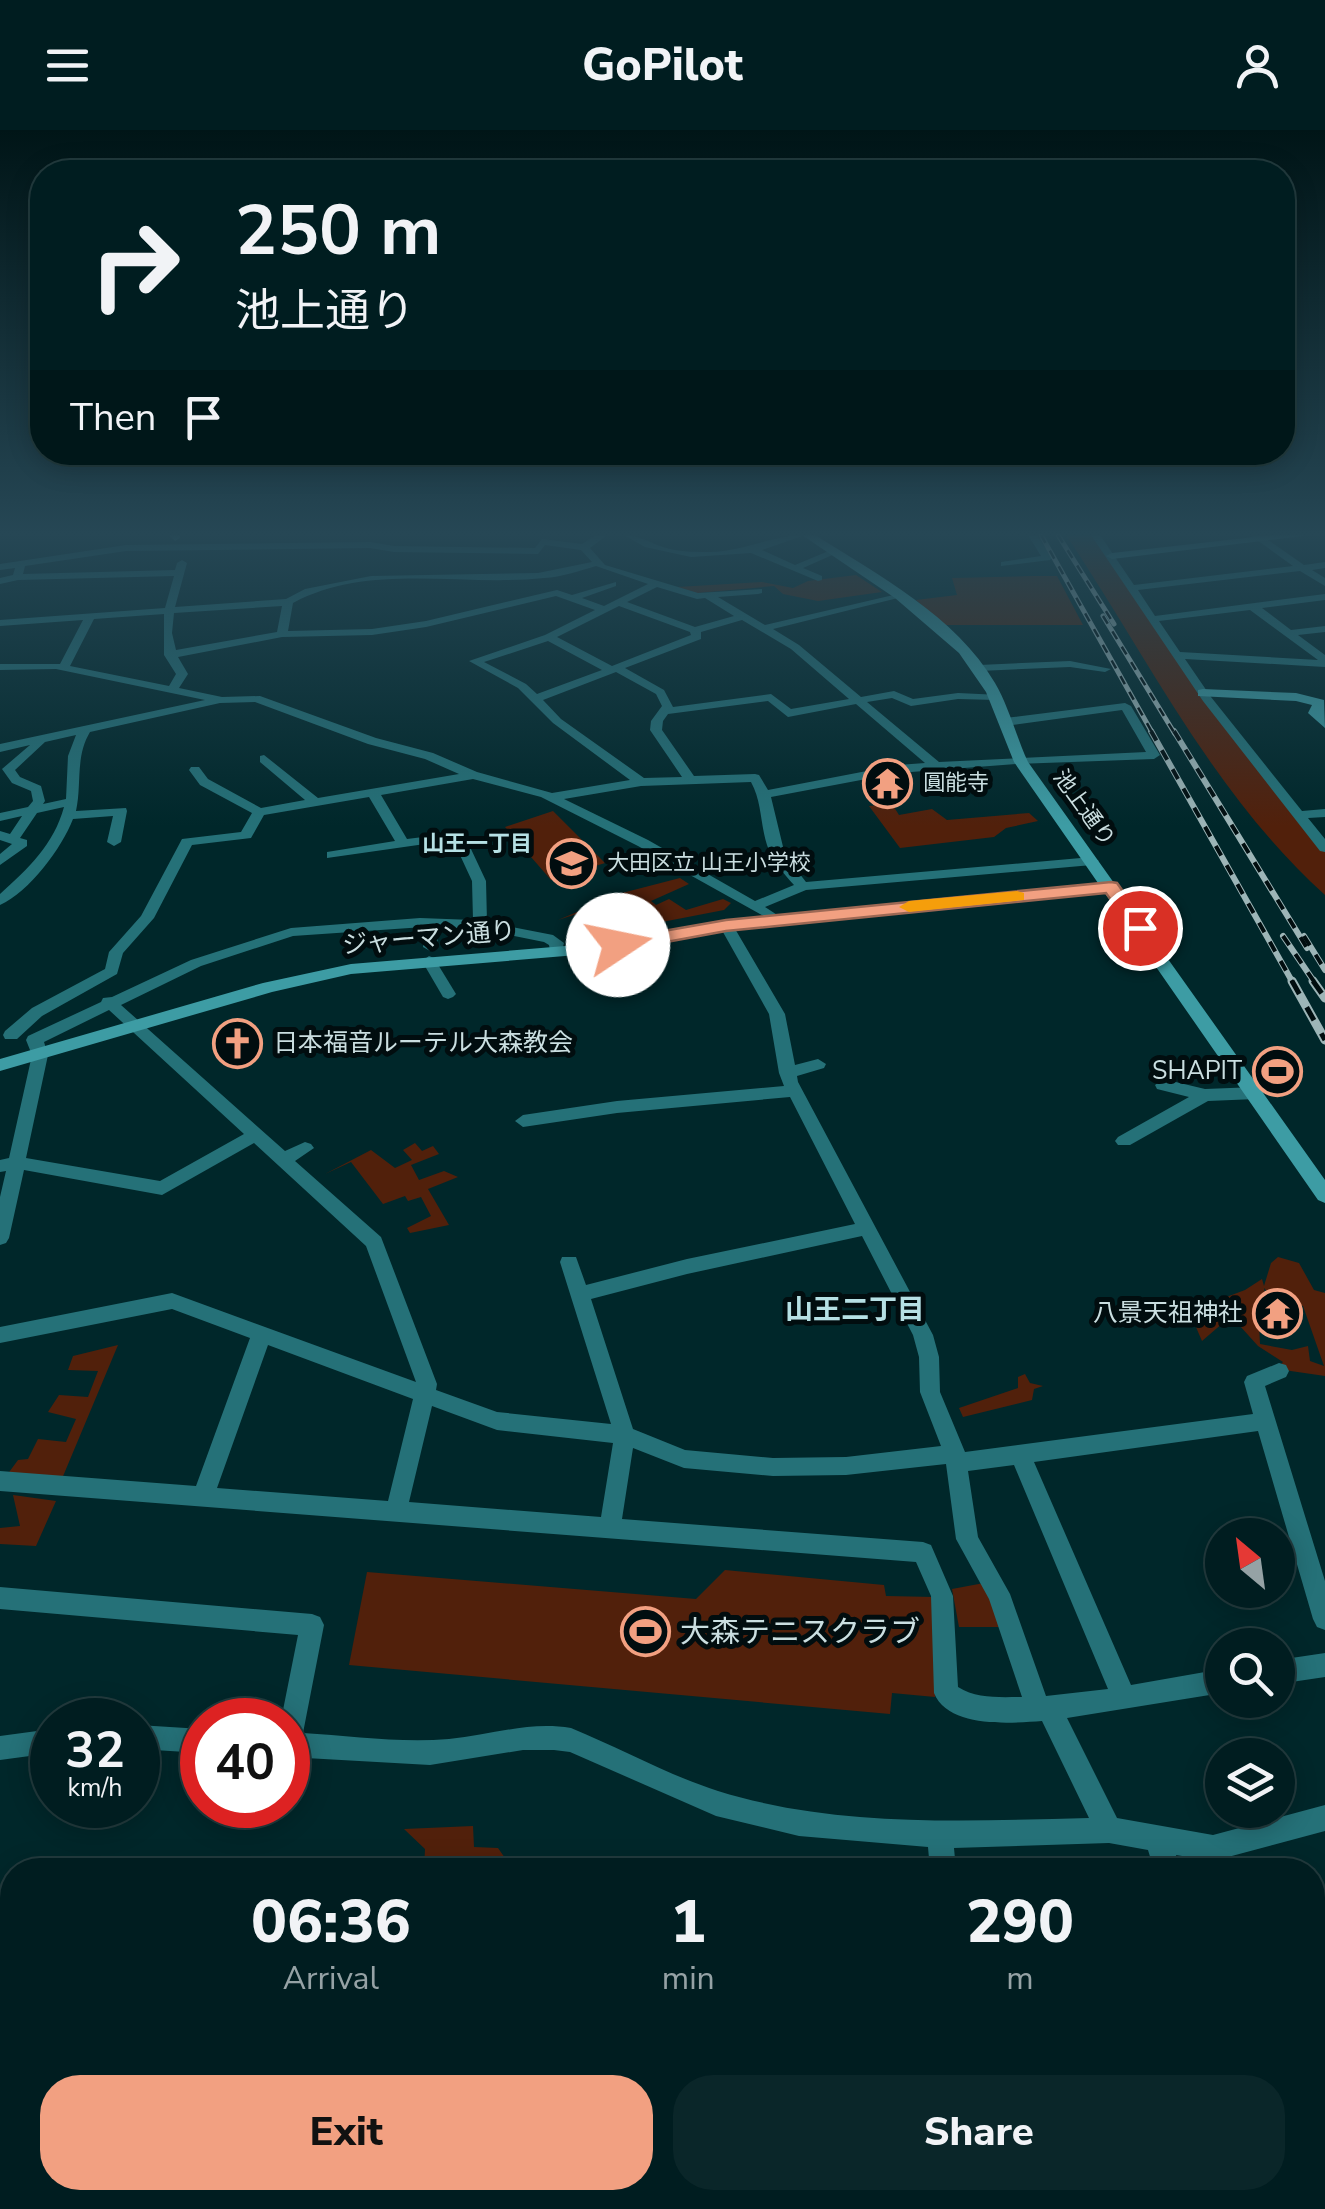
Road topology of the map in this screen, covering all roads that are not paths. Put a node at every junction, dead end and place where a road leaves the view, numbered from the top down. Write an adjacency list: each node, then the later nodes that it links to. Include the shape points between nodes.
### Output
1 (82, 632): 17 (street)
2 (167, 632): 13 (street)
3 (335, 632): 11 (street)
4 (559, 632): 12 (street)
5 (696, 632): 19 (street, via 697,637)
6 (771, 632): 26 (street)
7 (939, 632): 18 (street, 池上通り)
8 (1162, 632): 14 (street)
9 (1298, 632): 10 (street)
10 (1291, 633): 15 (street)
11 (282, 634): 13 (street)
12 (549, 637): 19 (street); 25 (street, via 474,661 510,678)
13 (169, 655): 21 (street, via 182,674)
14 (1177, 655): 15 (street); 23 (street)
15 (1325, 662)
16 (0, 667): 17 (street)
17 (64, 667): 21 (street)
18 (979, 668): 20 (street, via 1070,664); 22 (street, 池上通り)
19 (614, 669): 25 (street); 28 (street, via 664,695)
20 (1105, 670)
21 (173, 688): 24 (street)
22 (996, 697): 26 (street, via 912,703 894,694); 29 (street, 池上通り)
23 (1208, 699): 27 (street); 49 (street)
24 (222, 700): 31 (street); 38 (street, via 256,698)
25 (533, 700): 40 (street)
26 (860, 701): 28 (street, via 788,713 770,697); 36 (street)
27 (1322, 704): 30 (street, via 1315,713)
28 (666, 711): 39 (street, via 656,730)
29 (1005, 722): 35 (street, 池上通り); 35 (street, via 1125,706 1154,755)
30 (1325, 724)
31 (86, 729): 32 (street); 46 (street, via 72,750)
32 (48, 737): 33 (street); 45 (street, via 8,768 16,780 37,789)
33 (0, 748)
34 (264, 759): 44 (street)
35 (1020, 761): 36 (street); 57 (street, 池上通り)
36 (935, 766): 42 (street)
37 (195, 770): 47 (street, via 204,782)
38 (473, 775): 41 (street); 43 (street)
39 (691, 781): 40 (street); 42 (street, via 749,775)
40 (642, 782): 43 (street)
41 (373, 792): 44 (street); 53 (street)
42 (766, 794): 58 (street, via 769,842)
43 (550, 798): 61 (street)
44 (316, 803): 47 (street)
45 (38, 808): 46 (street); 50 (street); 51 (street)
46 (70, 809): 52 (street, via 121,811); 60 (street, via 54,846)
47 (259, 812): 71 (street, via 246,835 187,842 147,918 116,952 112,971)
48 (1325, 814): 49 (street)
49 (1298, 815): 54 (street)
50 (0, 817)
51 (7, 837): 56 (street, via 22,843)
52 (114, 842)
53 (402, 842): 55 (street); 64 (street, via 458,835 479,881)
54 (1325, 848)
55 (332, 855)
56 (0, 861)
57 (1092, 861): 58 (street); 59 (street, 池上通り)
58 (803, 886): 61 (street)
59 (1111, 887): 62 (street, ジャーマン通り); 78 (street, 池上通り)
60 (0, 901)
61 (755, 906): 62 (street)
62 (778, 920): 65 (street, ジャーマン通り)
63 (432, 922): 64 (street); 67 (street); 69 (street, via 291,932 224,952)
64 (480, 925): 66 (street, via 548,938 557,942)
65 (726, 925): 66 (street, ジャーマン通り); 75 (street, via 777,1014)
66 (556, 952): 67 (street, ジャーマン通り)
67 (430, 954): 68 (street); 70 (street, ジャーマン通り, via 308,977)
68 (448, 994)
69 (108, 1002): 70 (street); 72 (street)
70 (134, 1026): 72 (street, ジャーマン通り); 81 (street)
71 (5, 1036): 72 (street)
72 (37, 1047): 74 (street, ジャーマン通り); 85 (street)
73 (818, 1064): 75 (street)
74 (0, 1065)
75 (787, 1073): 77 (street)
76 (1163, 1085): 79 (street)
77 (797, 1091): 80 (street); 87 (street)
78 (1256, 1093): 79 (street); 86 (street, 池上通り)
79 (1206, 1095): 82 (street)
80 (523, 1121)
81 (255, 1135): 84 (street); 85 (street, via 162,1188)
82 (1124, 1141)
83 (305, 1148): 84 (street)
84 (282, 1160): 94 (street, via 374,1242)
85 (9, 1164): 88 (street)
86 (1325, 1195)
87 (866, 1228): 90 (street, via 666,1268); 98 (street, via 922,1334 930,1392)
88 (0, 1238)
89 (570, 1262): 90 (street)
90 (581, 1294): 96 (street)
91 (262, 1333): 92 (street, via 172,1302); 94 (street); 100 (street)
92 (0, 1335)
93 (1278, 1371): 95 (street, via 1254,1382)
94 (426, 1394): 96 (street, via 515,1425); 101 (street)
95 (1264, 1421): 97 (street); 104 (street)
96 (625, 1435): 98 (street, via 684,1460 772,1467); 102 (street)
97 (1020, 1453): 98 (street); 109 (street)
98 (956, 1458): 110 (street, via 967,1539 999,1594)
99 (0, 1481): 100 (street)
100 (204, 1495): 101 (street)
101 (396, 1511): 102 (street)
102 (610, 1526): 110 (street, via 924,1552 942,1596 949,1698 961,1705)
103 (0, 1598): 108 (street, via 312,1624)
104 (1325, 1620)
105 (1325, 1664): 106 (street)
106 (1295, 1669)
107 (1205, 1684): 109 (street)
108 (297, 1698)
109 (1124, 1698): 110 (street)
110 (1044, 1710): 115 (street)
111 (30, 1744): 113 (street)
112 (310, 1746): 116 (street, via 449,1751 548,1735 716,1803 799,1823)
113 (0, 1748)
114 (1325, 1818): 117 (street, via 1213,1848)
115 (1109, 1830): 116 (street); 117 (street)
116 (940, 1834): 118 (street)
117 (1158, 1837): 119 (street)
118 (942, 1858)
119 (1164, 1858)

